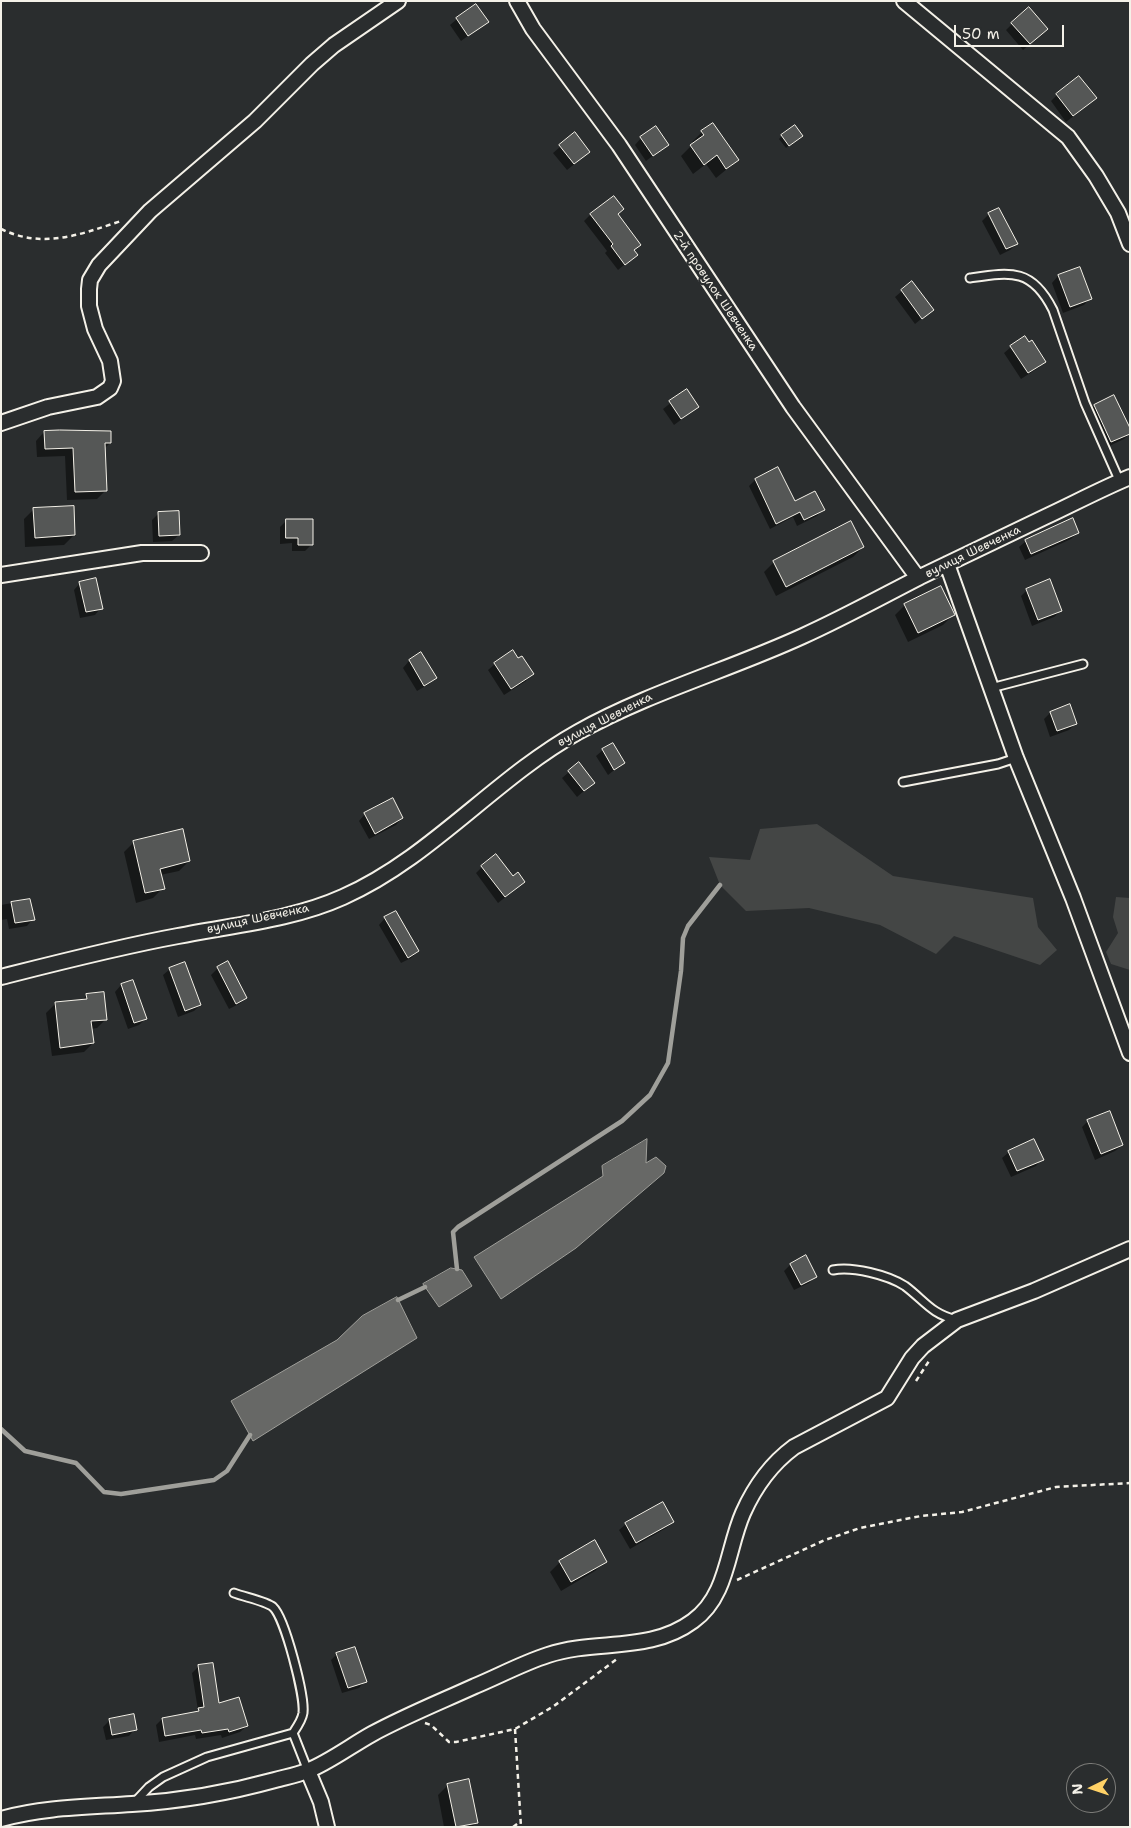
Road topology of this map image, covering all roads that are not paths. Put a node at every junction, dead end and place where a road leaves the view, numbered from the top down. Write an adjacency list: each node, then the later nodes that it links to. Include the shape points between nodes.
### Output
1 (398, 1): 6 (street, via 312,64 107,254 90,280 88,289 95,328 110,361 113,381 110,388 86,400 48,407)
2 (517, 1): 11 (street, 2-й провулок Шевченка, via 533,29 619,145 793,407)
3 (904, 1): 4 (street, via 1068,137 1118,213)
4 (1130, 244)
5 (970, 278): 7 (lane, via 1012,275 1037,285 1046,296 1085,403)
6 (1, 424)
7 (1125, 479): 9 (street, вулиця Шевченка)
8 (201, 553): 10 (street, via 142,553)
9 (947, 564): 11 (street, вулиця Шевченка); 13 (street)
10 (1, 575)
11 (918, 578): 16 (street, вулиця Шевченка, via 793,641 646,698 577,732 493,791 404,862 340,899 265,920 127,945)
12 (1083, 664): 13 (lane)
13 (991, 688): 14 (street)
14 (1016, 758): 15 (lane); 17 (street, via 1073,898)
15 (903, 782)
16 (1, 977)
17 (1130, 1053)
18 (1130, 1249): 20 (street, via 1034,1292)
19 (833, 1270): 20 (lane, via 851,1268 898,1282 936,1313)
20 (957, 1320): 23 (street, via 912,1358 887,1398 794,1446 771,1466 742,1514 720,1590 706,1610 684,1627 638,1643 572,1649 546,1655 373,1733)
21 (234, 1593): 22 (lane, via 272,1606 279,1613 303,1701 303,1714)
22 (293, 1734): 23 (lane); 24 (lane, via 207,1757 163,1777)
23 (308, 1771): 24 (street, via 228,1792); 26 (street)
24 (134, 1804): 25 (street, via 30,1812)
25 (1, 1819)
26 (327, 1827)

